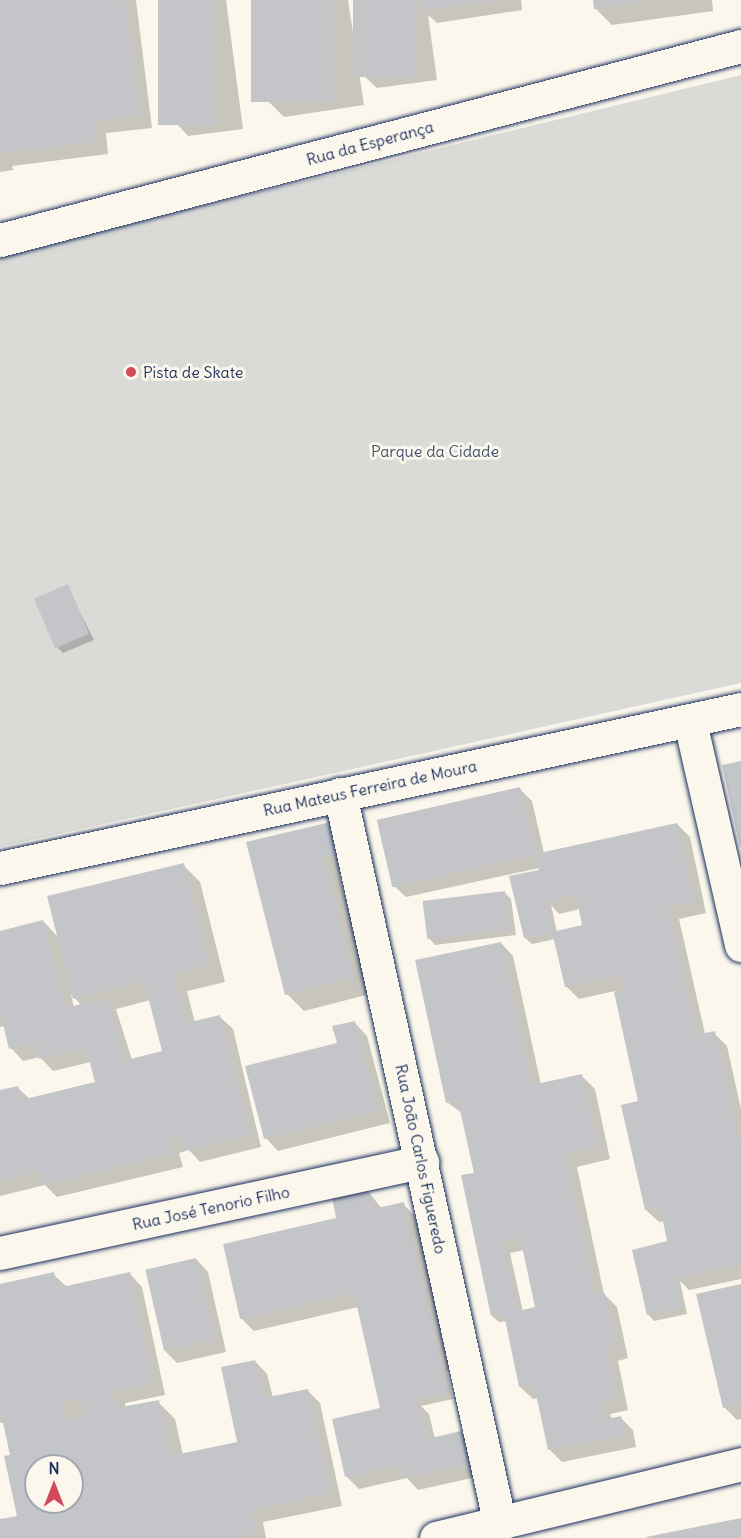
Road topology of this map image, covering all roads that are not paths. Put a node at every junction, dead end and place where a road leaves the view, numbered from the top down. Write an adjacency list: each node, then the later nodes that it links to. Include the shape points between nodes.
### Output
1 (741, 46): 2 (street, Rua da Esperança)
2 (0, 240)
3 (741, 709): 4 (street, Rua Mateus Ferreira de Moura)
4 (690, 722): 5 (street, Rua Mateus Ferreira de Moura); 7 (street)
5 (340, 794): 6 (street, Rua Mateus Ferreira de Moura); 8 (street, Rua João Carlos Figueredo)
6 (0, 868)
7 (741, 945)
8 (422, 1162): 9 (street, Rua José Tenorio Filho); 11 (street, Rua João Carlos Figueredo)
9 (0, 1253)
10 (741, 1464): 11 (street)
11 (500, 1525): 12 (street)
12 (436, 1538)

